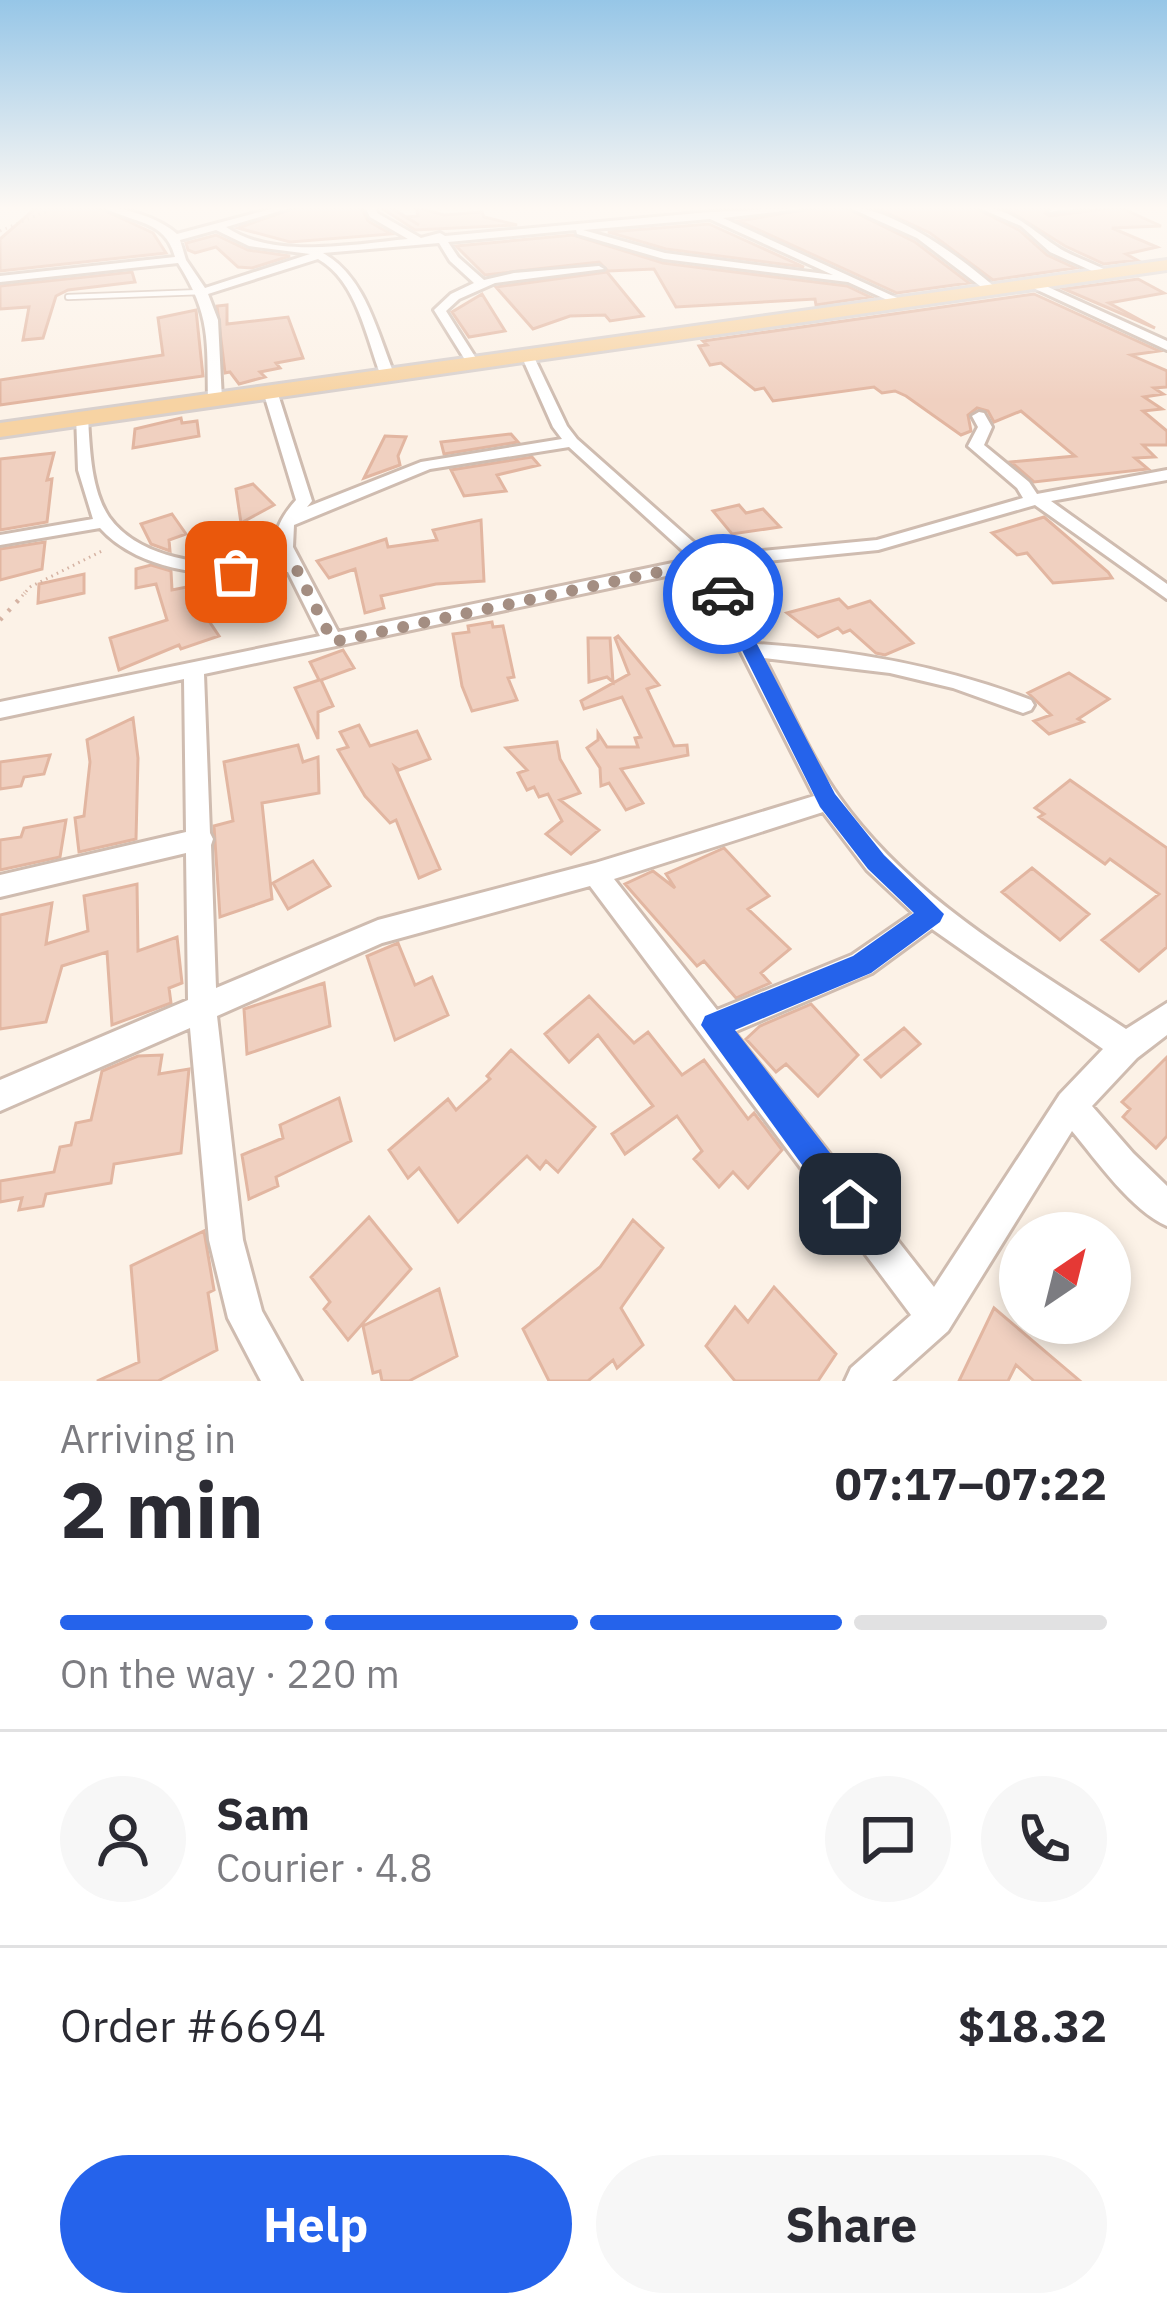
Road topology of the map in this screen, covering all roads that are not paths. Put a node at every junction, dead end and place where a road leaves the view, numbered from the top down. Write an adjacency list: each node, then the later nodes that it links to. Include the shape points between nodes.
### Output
1 (72, 271): 13 (street)
2 (189, 271): 18 (street)
3 (262, 271): 18 (street)
4 (337, 271): 24 (street, via 359,296)
5 (467, 271): 15 (street)
6 (578, 271): 15 (street)
7 (780, 271): 14 (street)
8 (826, 271): 14 (street)
9 (967, 271): 17 (street)
10 (1102, 271): 12 (street)
11 (1117, 271): 12 (main road)
12 (1105, 273): 16 (main road)
13 (0, 279)
14 (844, 280): 20 (street)
15 (481, 283): 23 (street, via 440,310)
16 (1033, 284): 17 (main road); 21 (street)
17 (992, 290): 20 (main road)
18 (202, 292): 19 (lane); 26 (street, via 212,320)
19 (68, 297)
20 (900, 302): 22 (main road)
21 (1167, 346)
22 (527, 355): 23 (main road); 30 (street)
23 (473, 363): 24 (main road)
24 (388, 376): 25 (main road)
25 (270, 392): 26 (main road); 34 (street, via 304,501)
26 (215, 400): 28 (main road)
27 (979, 416): 32 (street, via 985,427 976,446)
28 (81, 418): 29 (main road); 33 (street, via 85,474)
29 (0, 430)
30 (572, 442): 34 (street, via 427,465); 36 (street)
31 (1167, 475): 32 (street)
32 (1035, 500): 36 (street, via 878,545); 38 (street)
33 (103, 522): 35 (street); 37 (street, via 162,556 236,572)
34 (286, 522): 37 (street, via 284,547)
35 (0, 540)
36 (705, 562): 39 (street); 40 (street)
37 (295, 566): 39 (street)
38 (1167, 593)
39 (333, 642): 41 (street)
40 (752, 650): 42 (street, via 910,670); 44 (street)
41 (194, 671): 43 (street); 45 (street)
42 (1023, 705)
43 (0, 710)
44 (828, 801): 46 (street); 48 (street)
45 (201, 839): 47 (street); 49 (street)
46 (595, 874): 49 (street, via 377,932); 51 (street)
47 (0, 886)
48 (932, 914): 51 (street, via 862,964); 52 (street)
49 (202, 1007): 53 (street); 57 (street, via 226,1240 246,1318)
50 (1167, 1017): 52 (street)
51 (715, 1025): 56 (street)
52 (1126, 1047): 54 (street)
53 (0, 1096)
54 (1071, 1105): 55 (street); 56 (street)
55 (1167, 1209)
56 (935, 1318): 58 (street)
57 (282, 1381)
58 (864, 1381)

